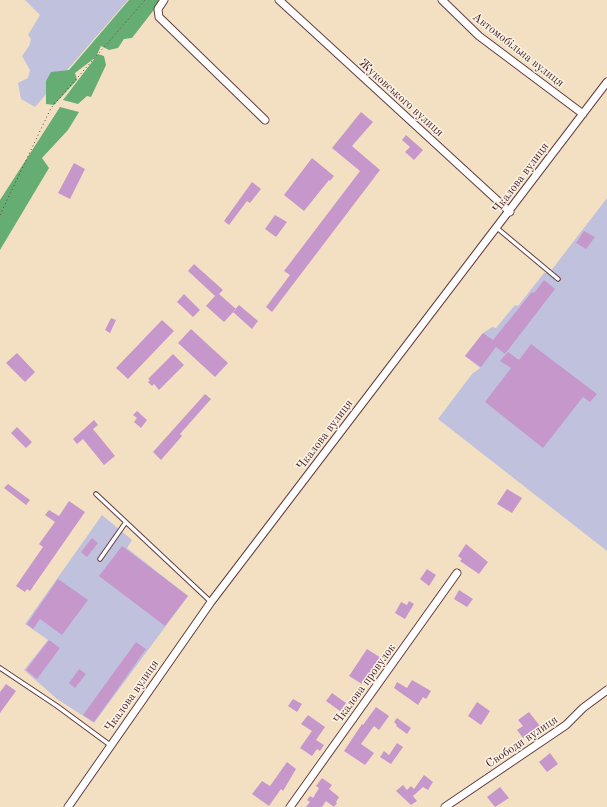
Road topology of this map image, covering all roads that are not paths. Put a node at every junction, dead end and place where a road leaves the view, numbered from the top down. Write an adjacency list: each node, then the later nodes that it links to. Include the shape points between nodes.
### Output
1 (164, 0): 6 (street, via 158,9 159,17)
2 (279, 0): 7 (street, Жуковського вулиця)
3 (442, 0): 5 (street, Автомобільна вулиця, via 479,36)
4 (607, 82): 5 (street, Чкалова вулиця)
5 (583, 114): 7 (street, Чкалова вулиця)
6 (265, 120)
7 (510, 212): 8 (street, Чкалова вулиця)
8 (497, 228): 9 (lane); 14 (street, Чкалова вулиця)
9 (558, 279)
10 (96, 494): 11 (lane)
11 (126, 522): 12 (lane); 14 (lane)
12 (100, 559)
13 (457, 573): 19 (street, Чкалова провулок)
14 (211, 602): 17 (street, Чкалова вулиця)
15 (0, 668): 17 (lane)
16 (607, 690): 20 (street, Свободи вулиця, via 566,725)
17 (110, 745): 18 (street, Чкалова вулиця)
18 (68, 807)
19 (290, 807)
20 (445, 807)

